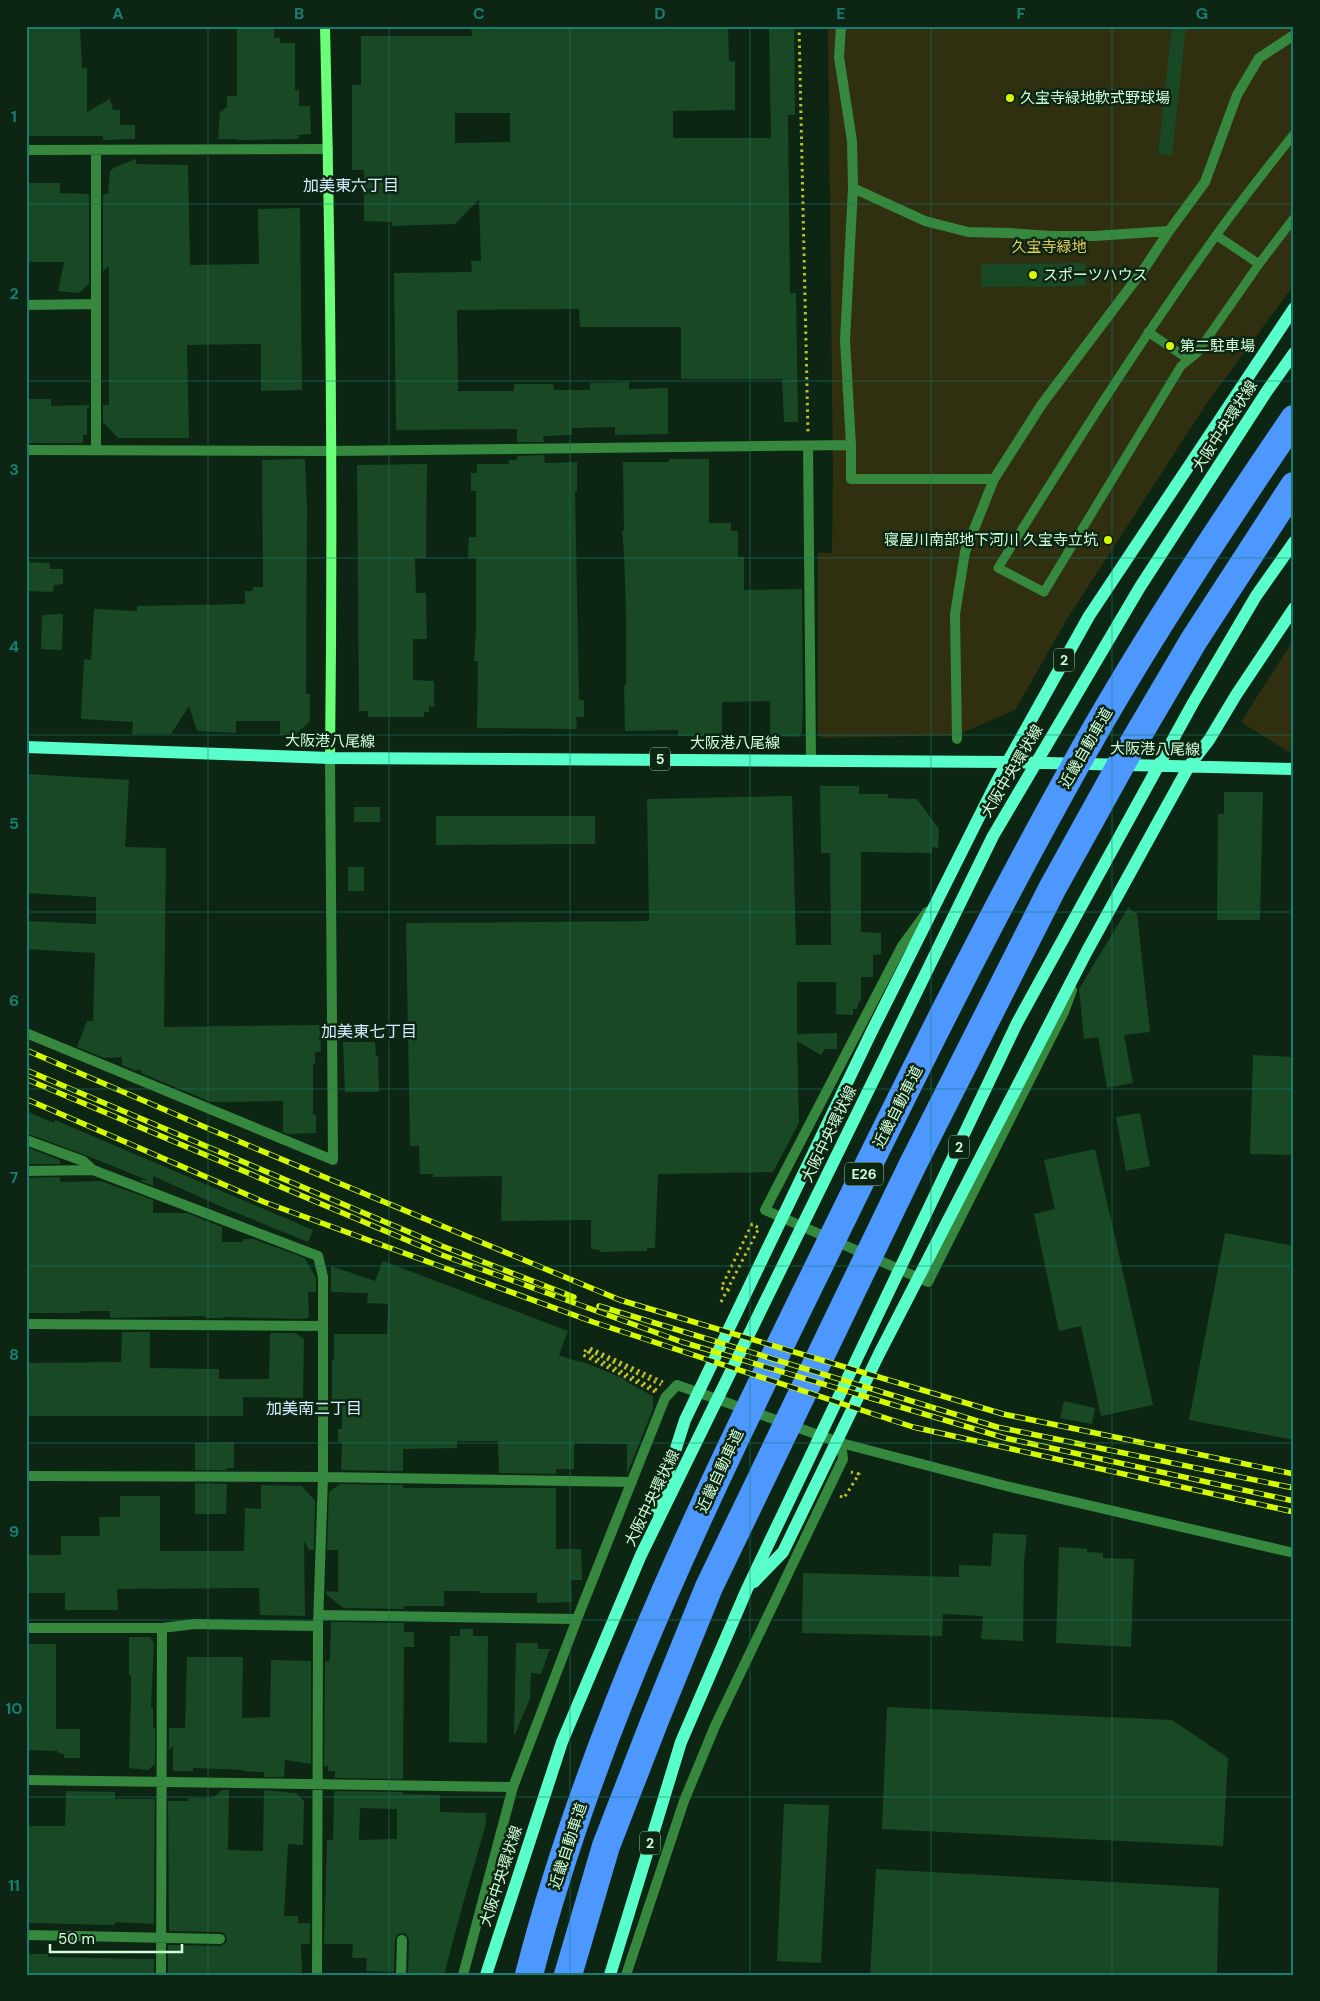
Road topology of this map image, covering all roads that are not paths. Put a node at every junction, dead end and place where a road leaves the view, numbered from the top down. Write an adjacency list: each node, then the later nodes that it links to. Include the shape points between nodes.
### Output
1 (325, 26): 5 (street)
2 (841, 26): 8 (street, via 839,57 852,141)
3 (1294, 35): 10 (street, via 1259,58 1237,95 1205,182)
4 (1294, 134): 11 (lane)
5 (328, 149): 7 (street); 24 (street)
6 (26, 150): 7 (street)
7 (96, 150): 13 (street)
8 (853, 188): 10 (street, via 925,221 968,232 1094,236); 20 (street, via 845,340)
9 (1294, 218): 12 (lane)
10 (1169, 230): 25 (street, via 1146,266 1042,404)
11 (1216, 235): 12 (lane); 16 (lane)
12 (1259, 264): 18 (lane, via 1197,353)
13 (96, 304): 14 (street); 22 (street)
14 (26, 305)
15 (1294, 308): 33 (main road, 2, via 1089,616)
16 (1148, 332): 18 (lane); 18 (lane, via 998,568 1044,592 1180,366)
17 (1294, 353): 49 (main road, 大阪中央環状線 / 2, via 1140,587 992,836)
18 (1188, 359)
19 (1294, 419): 68 (highway, 近畿自動車道 / E26, via 1159,624 1088,742 867,1167 732,1442 672,1575 616,1709 570,1837)
20 (851, 445): 21 (street); 25 (street, via 851,479)
21 (808, 446): 24 (street); 32 (street)
22 (96, 449): 23 (street); 24 (street)
23 (26, 450)
24 (331, 450): 31 (street)
25 (994, 479): 29 (street, via 965,552 955,614)
26 (1294, 486): 69 (highway, E26, via 1194,640 1057,880 874,1244 709,1587 606,1846)
27 (1294, 542): 50 (main road, 2, via 1256,596 1193,703 1017,1023)
28 (1294, 608): 34 (main road, 2)
29 (957, 739)
30 (26, 747): 31 (main road, 大阪港八尾線 / 5)
31 (330, 758): 32 (main road, 大阪港八尾線 / 5); 38 (street, via 333,1160)
32 (812, 760): 33 (main road, 大阪港八尾線 / 5)
33 (1008, 762): 34 (main road, 大阪港八尾線 / 5); 36 (main road, 2)
34 (1189, 766): 35 (main road, 大阪港八尾線 / 5); 37 (main road, 2)
35 (1294, 769)
36 (945, 886): 37 (street, via 902,946 765,1210 928,1282 1064,1012); 49 (main road, 2, via 685,1420)
37 (1087, 951): 50 (main road, 2, via 879,1354 783,1552)
38 (26, 1033)
39 (26, 1140): 40 (street, via 83,1161)
40 (93, 1170): 41 (street); 43 (street, via 318,1256 323,1277)
41 (26, 1171)
42 (26, 1324): 43 (street)
43 (323, 1326): 46 (street)
44 (841, 1442): 47 (street, via 677,1386 665,1398); 48 (street, via 1006,1486); 71 (street, via 842,1459 715,1726 691,1784)
45 (26, 1476): 46 (street)
46 (323, 1477): 47 (street); 52 (street)
47 (632, 1482): 51 (street)
48 (1294, 1553)
49 (641, 1556): 67 (main road, 大阪中央環状線 / 2, via 562,1742)
50 (747, 1589): 70 (main road, 2, via 681,1742)
51 (577, 1619): 52 (street); 58 (street)
52 (318, 1621): 54 (street, via 194,1624); 57 (street)
53 (26, 1628): 54 (street)
54 (162, 1628): 56 (street)
55 (26, 1780): 56 (street)
56 (163, 1782): 57 (street); 60 (street)
57 (318, 1784): 58 (street); 64 (street)
58 (513, 1787): 66 (street)
59 (26, 1935): 60 (street)
60 (162, 1938): 61 (street); 63 (street)
61 (220, 1939)
62 (402, 1940): 65 (street)
63 (161, 1975)
64 (317, 1975)
65 (401, 1975)
66 (463, 1975)
67 (486, 1975)
68 (529, 1975)
69 (568, 1975)
70 (610, 1975)
71 (626, 1975)

